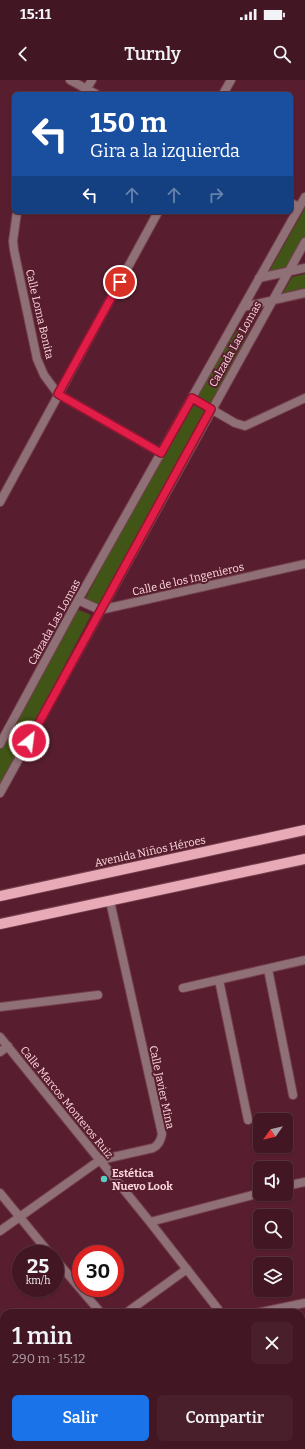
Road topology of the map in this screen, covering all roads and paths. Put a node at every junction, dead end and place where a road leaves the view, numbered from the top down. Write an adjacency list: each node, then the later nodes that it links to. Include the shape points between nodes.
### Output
1 (70, 80): 4 (street)
2 (92, 80): 4 (street)
3 (231, 80): 5 (street)
4 (85, 92)
5 (225, 92)
6 (305, 197): 8 (street, Calzada Las Lomas)
7 (293, 204): 8 (street)
8 (299, 207): 14 (street, Calzada Las Lomas)
9 (17, 214): 18 (street, Calle Loma Bonita, via 14,246 37,359 44,375)
10 (157, 214): 18 (street)
11 (305, 242): 13 (street, Calzada Las Lomas)
12 (305, 268): 13 (street)
13 (288, 272): 14 (street); 16 (street, Calzada Las Lomas)
14 (259, 278): 17 (street, Calzada Las Lomas)
15 (305, 293): 16 (street)
16 (272, 300): 17 (street); 21 (street, Calzada Las Lomas)
17 (243, 307): 19 (street, Calzada Las Lomas)
18 (58, 394): 22 (street, Calle Loma Bonita); 23 (street)
19 (192, 398): 21 (street); 22 (street, Calzada Las Lomas)
20 (305, 398): 21 (street, via 245,426)
21 (211, 409): 26 (street, Calzada Las Lomas)
22 (161, 453): 25 (street, Calzada Las Lomas)
23 (0, 502)
24 (305, 564): 26 (street, Calle de los Ingenieros)
25 (78, 600): 26 (street); 27 (street, Calzada Las Lomas)
26 (100, 610): 28 (street, Calzada Las Lomas)
27 (0, 744)
28 (0, 793)
29 (305, 830): 31 (main road, Avenida Niños Héroes)
30 (305, 859): 32 (main road)
31 (0, 896)
32 (110, 901): 33 (main road); 45 (street, Calle Javier Mina, via 162,1134 160,1143 153,1148)
33 (0, 924)
34 (305, 960): 35 (street)
35 (268, 969): 36 (street); 43 (street)
36 (219, 980): 37 (street); 44 (street)
37 (182, 988)
38 (98, 995): 39 (street)
39 (0, 1007)
40 (0, 1037): 41 (street, Calle Marcos Monteros Ruiz)
41 (8, 1046): 42 (street); 45 (street, Calle Marcos Monteros Ruiz)
42 (0, 1052)
43 (293, 1095)
44 (248, 1120)
45 (100, 1160): 50 (street, Calle Javier Mina); 51 (street, Calle Marcos Monteros Ruiz)
46 (305, 1182): 47 (street)
47 (293, 1185)
48 (0, 1193): 50 (street)
49 (253, 1195): 51 (street)
50 (20, 1218): 52 (street, Calle Javier Mina); 53 (street)
51 (150, 1222): 54 (street, Calle Marcos Monteros Ruiz)
52 (0, 1230)
53 (42, 1245)
54 (187, 1269): 58 (street); 59 (street, Calle Marcos Monteros Ruiz)
55 (64, 1270): 57 (street)
56 (305, 1303): 60 (street)
57 (98, 1309)
58 (132, 1309)
59 (218, 1309)
60 (276, 1309)

